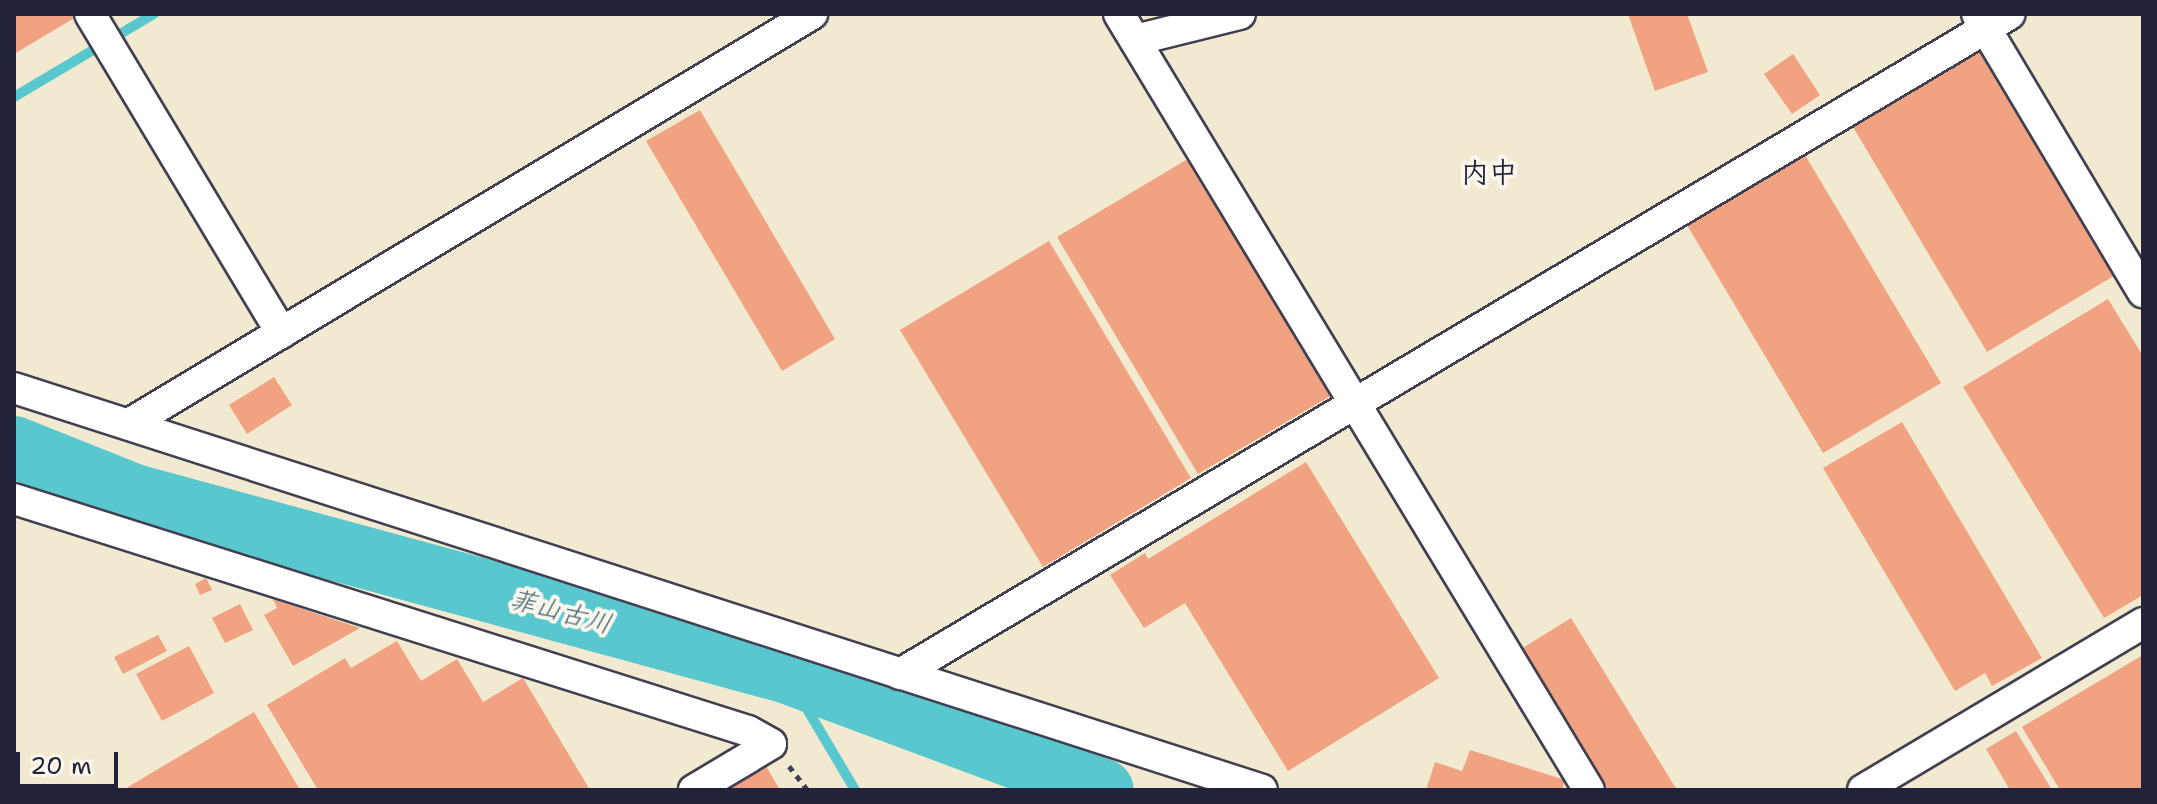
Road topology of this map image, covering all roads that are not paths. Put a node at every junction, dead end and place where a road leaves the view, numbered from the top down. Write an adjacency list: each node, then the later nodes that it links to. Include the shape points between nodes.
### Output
1 (90, 14): 8 (street)
2 (812, 14): 8 (street)
3 (1119, 14): 6 (street)
4 (1240, 14): 6 (street)
5 (1991, 19): 7 (street); 10 (street)
6 (1135, 40): 10 (street)
7 (2143, 292)
8 (282, 333): 11 (street)
9 (14, 388): 11 (street)
10 (1357, 404): 14 (street); 17 (street)
11 (129, 424): 14 (street)
12 (20, 493): 15 (street, via 748,731 771,744)
13 (2143, 623): 18 (street)
14 (900, 674): 16 (street)
15 (694, 790)
16 (1262, 790)
17 (1589, 790)
18 (1863, 790)

